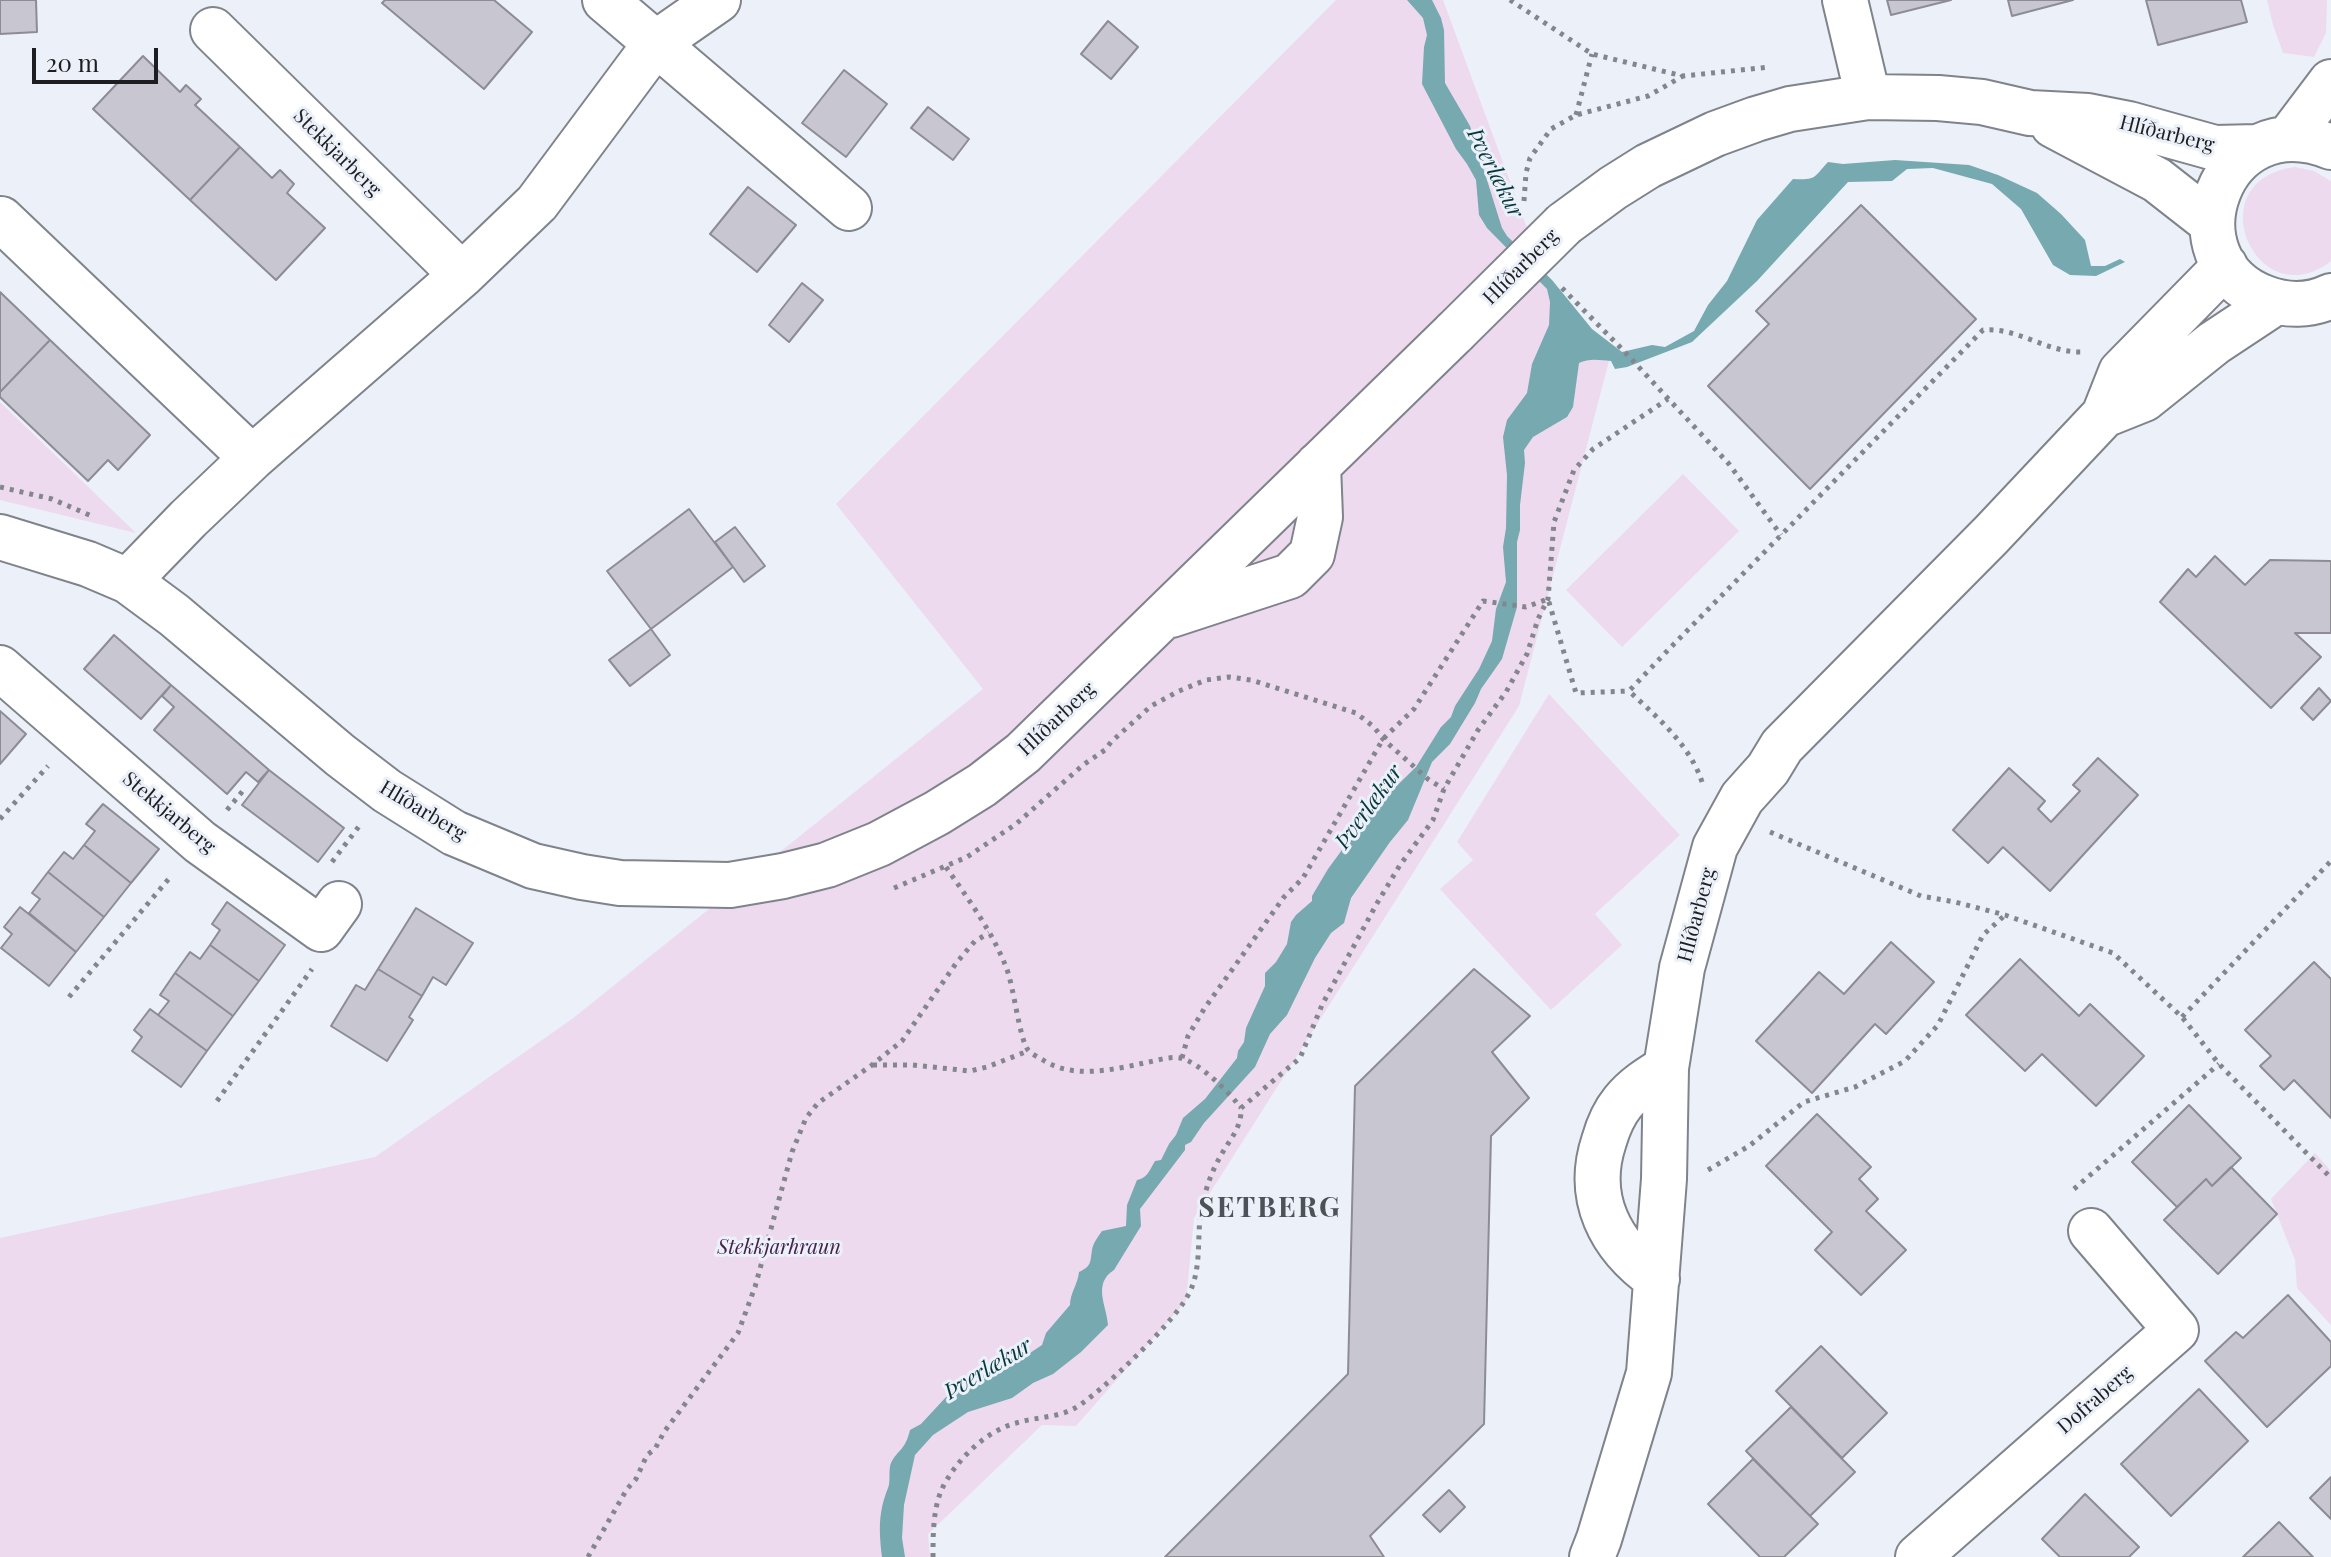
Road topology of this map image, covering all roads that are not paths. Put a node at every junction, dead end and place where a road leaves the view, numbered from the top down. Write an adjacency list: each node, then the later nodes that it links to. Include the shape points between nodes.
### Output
1 (605, 0): 5 (street)
2 (718, 0): 5 (street)
3 (1845, 0): 7 (street)
4 (213, 30): 15 (street, Stekkjarberg)
5 (656, 43): 11 (street); 15 (street, via 537,203)
6 (2331, 82): 9 (street)
7 (1868, 97): 8 (street, Hlíðarberg, via 1982,102); 20 (street, Hlíðarberg, bridge, via 1756,119 1648,166 1613,188 1564,224)
8 (2030, 113): 9 (street, Hlíðarberg, via 2129,124 2215,148); 13 (street, Hlíðarberg, via 2157,180)
9 (2273, 143): 10 (street, Hlíðarberg, via 2313,140); 13 (street, via 2239,160 2224,179)
10 (2331, 147)
11 (849, 208)
12 (1, 219): 19 (street)
13 (2212, 223): 14 (street)
14 (2225, 266): 17 (street, via 2256,295); 18 (street, Hlíðarberg, via 2121,372)
15 (462, 275): 19 (street)
16 (2331, 296): 17 (street, via 2302,304)
17 (2276, 302): 18 (street, Hlíðarberg, via 2144,399)
18 (2104, 415): 26 (street, Hlíðarberg, via 1782,746 1742,798 1715,847 1682,968)
19 (252, 458): 22 (street)
20 (1318, 465): 23 (street, Hlíðarberg); 23 (street, via 1320,517 1312,554 1290,576)
21 (0, 537): 22 (street, Hlíðarberg)
22 (128, 581): 23 (street, Hlíðarberg, via 340,755 454,833 533,866 620,883 730,885 827,865 879,844 982,785 1023,753)
23 (1165, 617)
24 (0, 668): 25 (street, Stekkjarberg, via 200,842)
25 (330, 916)
26 (1666, 1068): 28 (street, Hlíðarberg); 28 (street, via 1622,1103 1599,1154 1597,1182 1609,1228 1637,1265)
27 (2091, 1231): 30 (street, Dofraberg, via 2176,1330)
28 (1657, 1279): 29 (street, Hlíðarberg, via 1649,1373)
29 (1592, 1557)
30 (1918, 1557)

